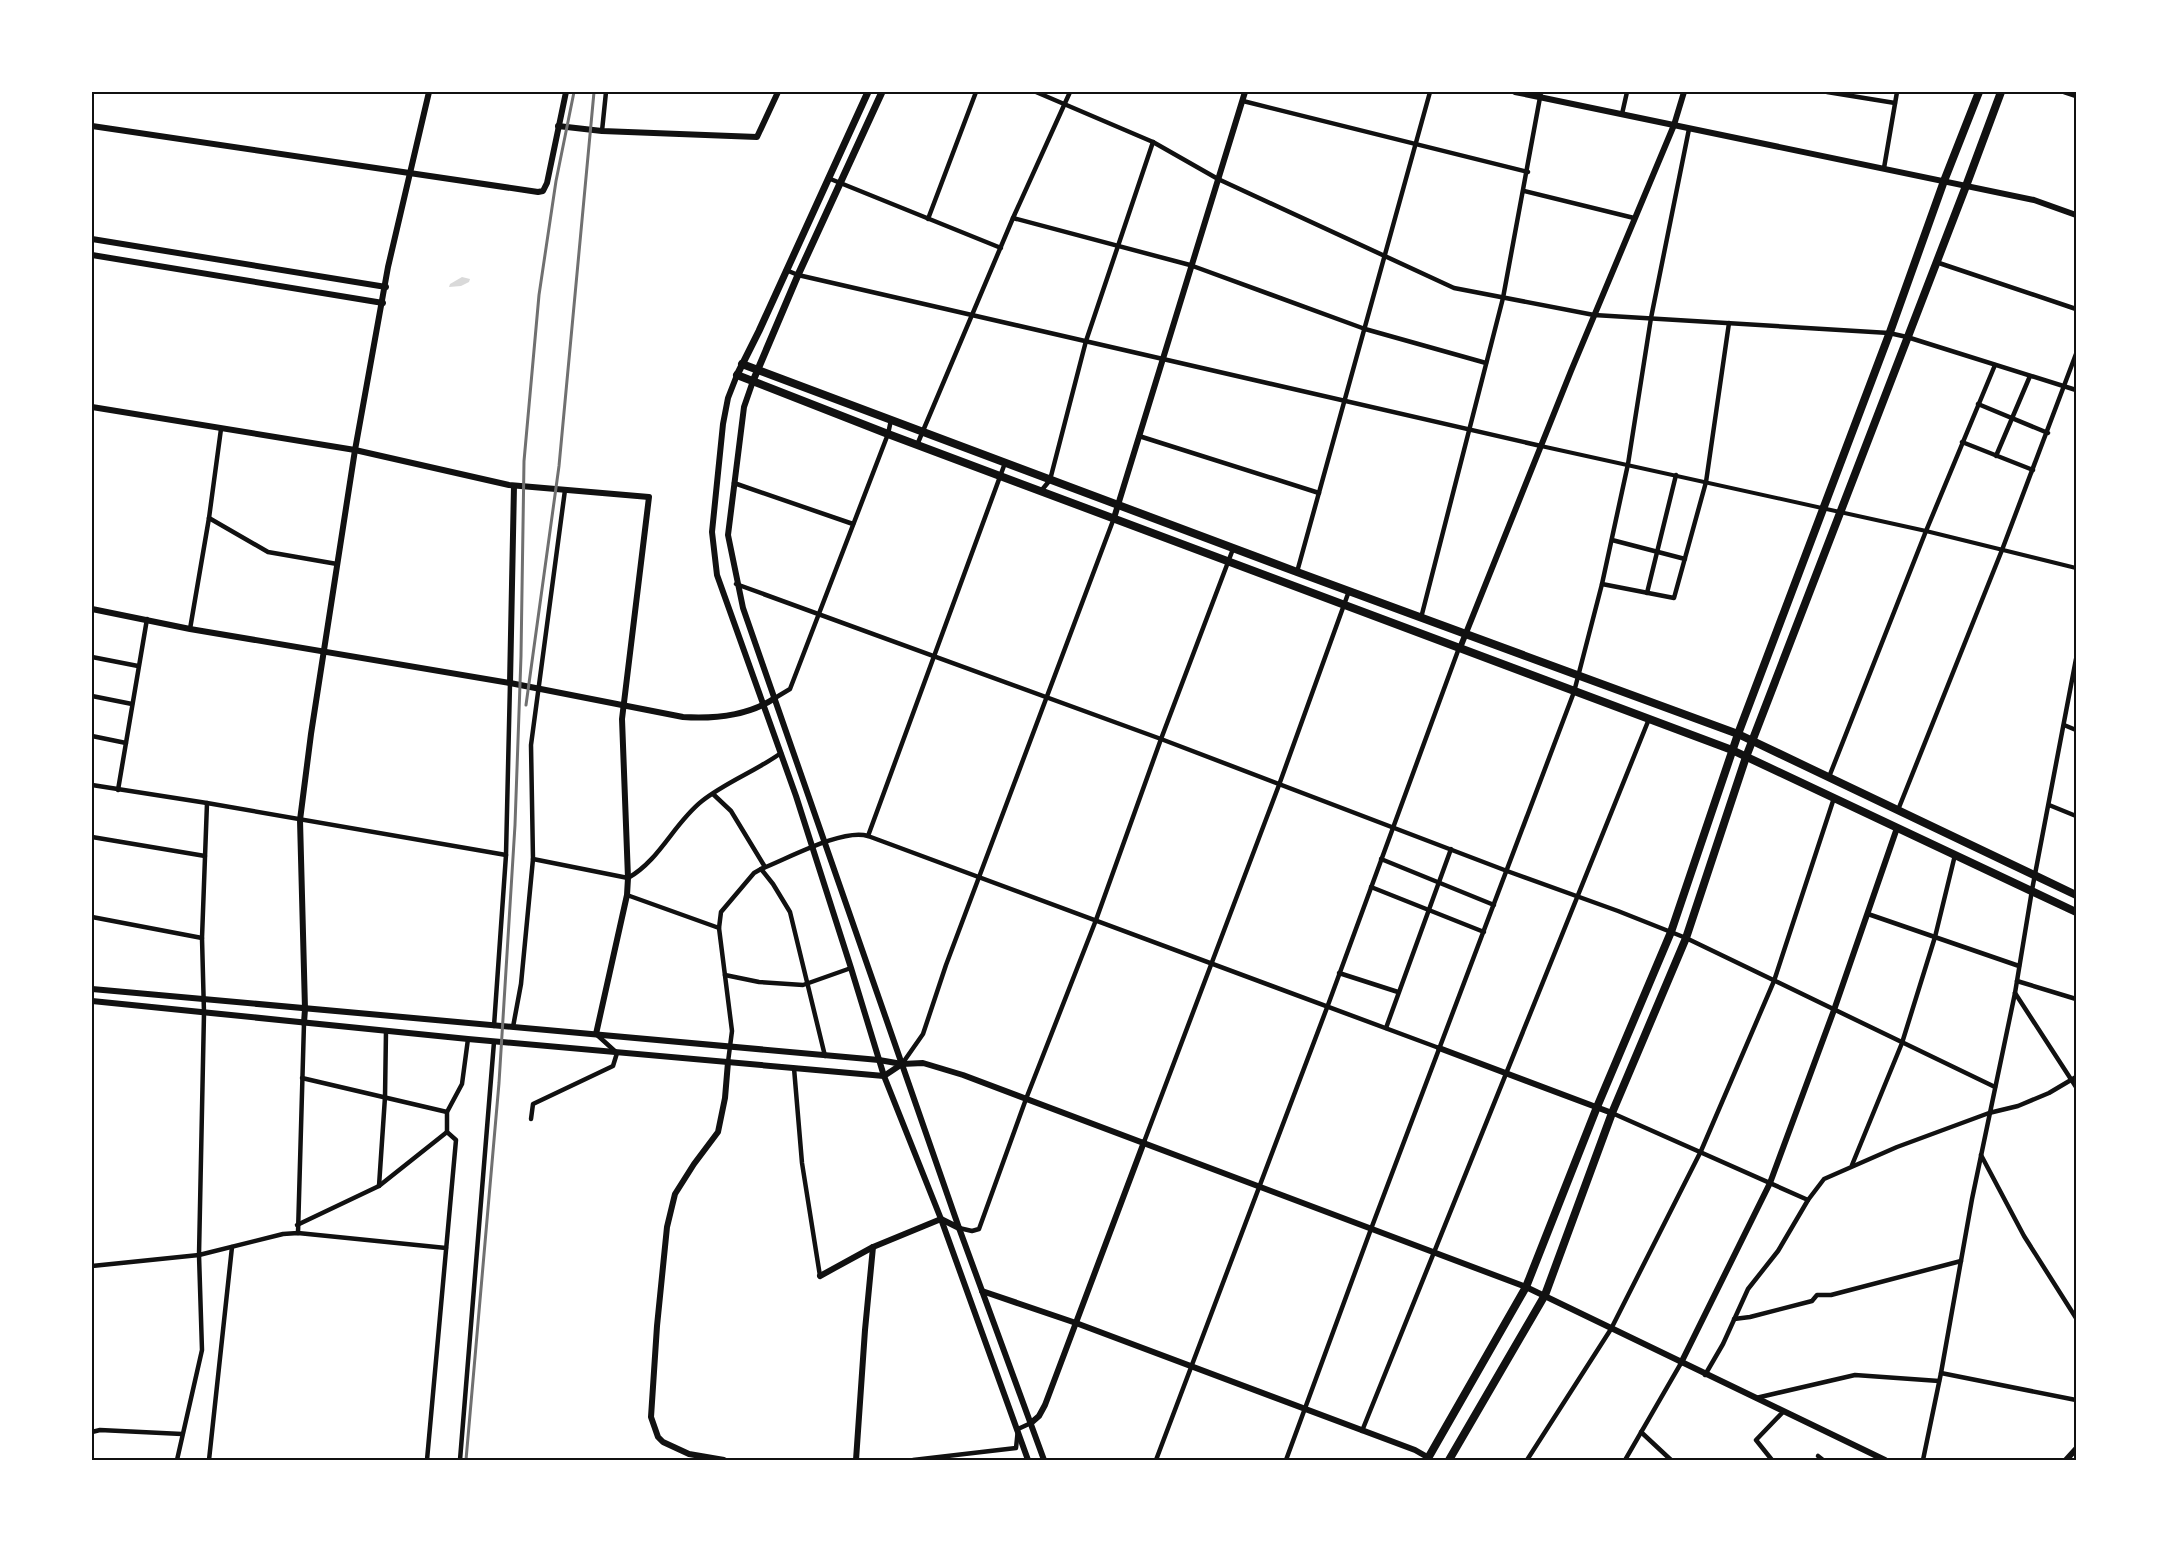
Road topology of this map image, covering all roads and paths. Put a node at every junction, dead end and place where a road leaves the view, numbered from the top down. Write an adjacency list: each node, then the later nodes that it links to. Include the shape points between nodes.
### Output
1 (429, 92): 35 (street)
2 (566, 92): 27 (street)
3 (606, 92): 30 (street)
4 (778, 92): 30 (street, via 757,137)
5 (868, 92): 36 (main road)
6 (882, 92): 39 (main road)
7 (976, 92): 44 (street)
8 (1036, 92): 24 (street)
9 (1070, 92): 24 (street)
10 (1245, 92): 22 (street)
11 (1430, 92): 32 (street)
12 (1515, 92): 20 (street)
13 (1627, 92): 25 (street)
14 (1684, 92): 28 (street)
15 (1827, 92): 23 (street)
16 (1897, 92): 23 (street)
17 (1979, 92): 38 (highway)
18 (2001, 92): 40 (highway)
19 (2064, 92): 21 (street)
20 (1541, 94): 25 (street); 34 (street)
21 (2076, 96)
22 (1242, 101): 32 (street); 37 (street)
23 (1895, 103): 33 (street)
24 (1064, 105): 31 (street); 45 (street)
25 (1622, 114): 28 (street)
26 (92, 126): 35 (street)
27 (558, 126): 30 (street); 35 (street, via 543,191)
28 (1674, 126): 29 (street); 43 (street)
29 (1689, 129): 33 (street); 61 (street)
30 (602, 131)
31 (1153, 142): 37 (street); 47 (street)
32 (1416, 144): 34 (street); 50 (street)
33 (1884, 168): 38 (street)
34 (1528, 172): 41 (street)
35 (411, 173): 55 (street)
36 (828, 178): 39 (street); 53 (main road)
37 (1218, 179): 50 (street); 52 (street)
38 (1944, 181): 40 (street); 64 (highway)
39 (840, 183): 44 (street); 54 (main road)
40 (1966, 186): 42 (street); 51 (highway)
41 (1524, 191): 43 (street); 56 (street)
42 (2076, 215)
43 (1634, 218): 60 (street)
44 (928, 219): 48 (street)
45 (1013, 219): 47 (street); 48 (street)
46 (92, 240): 55 (street)
47 (1117, 246): 52 (street); 66 (street)
48 (1000, 248): 59 (street)
49 (92, 255): 57 (street)
50 (1385, 257): 56 (street, via 1454,288); 63 (street)
51 (1936, 262): 58 (street); 65 (highway)
52 (1190, 266): 63 (street); 68 (street)
53 (786, 270): 54 (street); 70 (main road)
54 (798, 275): 59 (street); 72 (main road)
55 (386, 286): 57 (street)
56 (1503, 298): 60 (street); 69 (street)
57 (382, 303): 92 (street)
58 (2076, 309)
59 (973, 315): 66 (street); 85 (street)
60 (1594, 315): 61 (street); 91 (street)
61 (1651, 318): 62 (street); 95 (street)
62 (1729, 323): 64 (street); 100 (street)
63 (1365, 329): 69 (street); 78 (street)
64 (1889, 333): 65 (street); 107 (highway)
65 (1907, 337): 71 (street); 108 (highway)
66 (1086, 341): 68 (street); 99 (street)
67 (2076, 354): 76 (street)
68 (1162, 358): 78 (street); 88 (street)
69 (1486, 363): 84 (street)
70 (742, 364): 72 (main road); 73 (main road)
71 (1995, 365): 74 (street); 79 (street)
72 (757, 369): 75 (main road); 82 (main road)
73 (737, 375): 75 (main road); 148 (street, via 723,424 712,532 717,575)
74 (2030, 376): 76 (street); 81 (street)
75 (753, 381): 87 (main road); 101 (street, via 744,407)
76 (2065, 387): 77 (street); 86 (street)
77 (2076, 390)
78 (1345, 401): 84 (street); 105 (street)
79 (1978, 404): 81 (street); 89 (street)
80 (92, 407): 83 (street)
81 (2012, 418): 86 (street); 93 (street)
82 (891, 420): 85 (main road); 87 (street)
83 (220, 429): 92 (street); 109 (street)
84 (1469, 429): 91 (street); 129 (street)
85 (922, 432): 90 (street); 94 (main road)
86 (2048, 433): 96 (street)
87 (888, 434): 90 (main road); 111 (street)
88 (1139, 436): 105 (street); 106 (street)
89 (1962, 442): 93 (street); 112 (street)
90 (916, 445): 98 (main road)
91 (1541, 446): 95 (street); 132 (street)
92 (355, 450): 102 (street); 119 (street)
93 (1996, 456): 96 (street)
94 (1005, 463): 98 (street); 99 (main road)
95 (1628, 464): 97 (street); 113 (street)
96 (2033, 470): 115 (street)
97 (1676, 475): 100 (street); 116 (street)
98 (1001, 476): 104 (main road); 136 (street)
99 (1050, 480): 104 (street); 106 (main road)
100 (1706, 482): 107 (street); 117 (street)
101 (733, 483): 111 (street); 122 (street, via 728,535)
102 (514, 486): 103 (street); 140 (street)
103 (565, 490): 141 (street); 147 (street, via 650,497)
104 (1041, 491): 110 (main road)
105 (1319, 493): 121 (street)
106 (1118, 506): 110 (street); 114 (main road)
107 (1823, 509): 108 (street); 152 (highway)
108 (1839, 513): 112 (street); 155 (highway)
109 (209, 518): 119 (street, via 268,552); 131 (street)
110 (1114, 518): 118 (main road); 145 (street)
111 (853, 524): 128 (street)
112 (1926, 531): 115 (street); 160 (street)
113 (1612, 540): 116 (street); 123 (street)
114 (1233, 549): 118 (street); 121 (main road)
115 (2002, 550): 120 (street); 168 (street)
116 (1658, 552): 117 (street); 125 (street)
117 (1684, 559): 125 (street, via 1674,598)
118 (1229, 562): 126 (main road); 154 (street)
119 (337, 564): 134 (street)
120 (2076, 568)
121 (1297, 572): 124 (main road)
122 (736, 584): 128 (street); 144 (street)
123 (1602, 584): 125 (street); 139 (street)
124 (1348, 591): 126 (street); 129 (main road)
125 (1647, 593)
126 (1344, 604): 133 (main road); 162 (street)
127 (92, 609): 130 (street)
128 (819, 614): 136 (street); 144 (street, via 790,689)
129 (1421, 618): 132 (main road)
130 (147, 620): 131 (street); 138 (street)
131 (190, 629): 134 (street)
132 (1464, 634): 133 (street); 139 (main road)
133 (1460, 648): 142 (main road); 171 (street)
134 (324, 651): 140 (street); 170 (street)
135 (92, 657): 138 (street)
136 (934, 657): 145 (street); 173 (street)
137 (2076, 659): 150 (street)
138 (138, 666): 146 (street)
139 (1579, 675): 142 (street); 152 (main road)
140 (510, 683): 141 (street); 178 (street)
141 (537, 689): 147 (street); 182 (street, via 531,745)
142 (1574, 692): 149 (main road); 184 (street)
143 (92, 696): 146 (street)
144 (775, 698): 148 (street); 175 (street)
145 (1046, 699): 154 (street); 186 (street)
146 (132, 704): 156 (street)
147 (623, 706): 148 (street, via 704,718); 187 (street)
148 (763, 706): 158 (street)
149 (1649, 719): 157 (main road); 193 (street)
150 (2064, 725): 151 (street); 167 (street)
151 (2076, 730)
152 (1738, 734): 155 (highway); 157 (highway)
153 (92, 736): 156 (street)
154 (1161, 739): 162 (street); 199 (street)
155 (1753, 741): 159 (highway); 160 (highway)
156 (126, 743): 163 (street)
157 (1732, 750): 159 (highway); 202 (highway)
158 (781, 753): 164 (street); 176 (street)
159 (1746, 757): 165 (highway); 203 (highway)
160 (1829, 778): 168 (highway)
161 (92, 785): 163 (street)
162 (1279, 785): 171 (street); 206 (street)
163 (118, 790): 166 (street)
164 (713, 794): 183 (street, via 731,811); 187 (street, via 697,806 645,867)
165 (1834, 798): 172 (highway); 211 (street)
166 (207, 803): 170 (street); 180 (street)
167 (2049, 805): 169 (street); 185 (street)
168 (1898, 810): 185 (highway)
169 (2076, 816)
170 (300, 820): 178 (street); 221 (street)
171 (1392, 828): 177 (street); 181 (street)
172 (1897, 828): 179 (highway); 197 (street)
173 (868, 836): 175 (street, via 854,834); 186 (street)
174 (92, 837): 180 (street)
175 (824, 844): 176 (street); 239 (street)
176 (812, 848): 183 (street); 208 (street)
177 (1451, 849): 184 (street); 188 (street)
178 (506, 855): 225 (street)
179 (1955, 855): 190 (highway); 204 (street)
180 (205, 856): 205 (street)
181 (1381, 859): 188 (street); 189 (street)
182 (533, 860): 187 (street); 226 (street)
183 (763, 868): 200 (street, via 726,904); 213 (street, via 790,912)
184 (1507, 871): 193 (street); 194 (street)
185 (2036, 876): 190 (street); 192 (highway)
186 (980, 877): 199 (street); 239 (street, via 923,1034)
187 (628, 878): 191 (street)
188 (1439, 883): 194 (street); 195 (street)
189 (1371, 887): 195 (street); 209 (street)
190 (2032, 890): 196 (highway); 207 (street)
191 (627, 895): 200 (street); 229 (street)
192 (2076, 895)
193 (1578, 897): 202 (street); 241 (street)
194 (1494, 905): 201 (street)
195 (1428, 910): 201 (street); 215 (street)
196 (2076, 912)
197 (1868, 914): 204 (street); 222 (street)
198 (92, 917): 205 (street)
199 (1096, 920): 206 (street); 248 (street)
200 (719, 928): 210 (street)
201 (1484, 932): 234 (street)
202 (1671, 932): 203 (street); 249 (highway)
203 (1686, 938): 211 (street); 251 (highway)
204 (1935, 938): 207 (street); 232 (street)
205 (202, 939): 218 (street)
206 (1211, 962): 220 (street); 255 (street)
207 (2019, 966): 212 (street)
208 (851, 968): 213 (street); 237 (street)
209 (1339, 973): 215 (street); 220 (street)
210 (725, 975): 213 (street, via 759,982); 233 (street, via 732,1031)
211 (1774, 981): 222 (street); 256 (street)
212 (2017, 981): 216 (street); 217 (street)
213 (808, 983): 236 (street)
214 (92, 989): 218 (street)
215 (1398, 992): 227 (street)
216 (2015, 993): 244 (street); 245 (street)
217 (2076, 999)
218 (203, 1000): 221 (street); 223 (street)
219 (92, 1001): 223 (street)
220 (1328, 1005): 227 (street); 261 (street)
221 (305, 1009): 224 (street); 225 (street)
222 (1834, 1010): 232 (street); 259 (street)
223 (204, 1012): 224 (street); 272 (street)
224 (304, 1023): 228 (street); 243 (street)
225 (494, 1026): 226 (street)
226 (513, 1027): 229 (street)
227 (1386, 1028): 234 (street)
228 (386, 1031): 230 (street); 247 (street)
229 (596, 1034): 233 (street); 235 (street)
230 (468, 1039): 231 (street); 250 (street, via 462,1084)
231 (494, 1041): 235 (street); 304 (street)
232 (1902, 1043): 245 (street); 258 (street)
233 (730, 1047): 236 (street); 238 (street)
234 (1439, 1048): 241 (street); 266 (street)
235 (617, 1053): 238 (street); 253 (street, via 613,1066 533,1104)
236 (825, 1056): 237 (street)
237 (879, 1060): 239 (street); 242 (street)
238 (728, 1062): 240 (street); 305 (street, via 718,1132 675,1194 667,1227 651,1417 663,1442 689,1454)
239 (902, 1064): 242 (street); 248 (street, via 923,1063); 265 (street)
240 (794, 1068): 242 (street); 275 (street, via 801,1163)
241 (1507, 1073): 249 (street); 271 (street)
242 (884, 1076): 263 (street)
243 (302, 1078): 247 (street); 264 (street)
244 (2074, 1079): 246 (street); 252 (street, via 2018,1106)
245 (1995, 1087): 252 (street)
246 (2076, 1088)
247 (385, 1097): 250 (street); 260 (street)
248 (1026, 1099): 255 (street); 265 (street, via 979,1229)
249 (1597, 1107): 251 (street); 276 (highway)
250 (447, 1112): 254 (street)
251 (1612, 1113): 256 (street); 278 (highway)
252 (1989, 1113): 257 (street); 258 (street)
253 (531, 1119)
254 (447, 1132): 260 (street); 270 (street, via 456,1140)
255 (1144, 1142): 261 (street); 281 (street)
256 (1701, 1151): 259 (street); 282 (street)
257 (1981, 1155): 273 (street); 279 (street, via 2024,1236)
258 (1851, 1166): 262 (street, via 1824,1179)
259 (1770, 1183): 262 (street); 283 (street)
260 (379, 1186): 264 (street)
261 (1259, 1187): 266 (street); 284 (street)
262 (1808, 1200): 280 (street, via 1778,1251 1748,1289)
263 (941, 1219): 265 (street); 268 (street); 293 (street)
264 (297, 1225): 267 (street)
265 (959, 1228): 277 (street)
266 (1371, 1229): 271 (street); 290 (street)
267 (298, 1233): 269 (street); 270 (street)
268 (873, 1247): 275 (street); 306 (street)
269 (232, 1248): 272 (street); 302 (street)
270 (446, 1248): 303 (street)
271 (1435, 1252): 276 (street); 294 (street)
272 (199, 1255): 274 (street); 297 (street, via 202,1350)
273 (1961, 1261): 280 (street); 285 (street)
274 (92, 1266)
275 (820, 1276)
276 (1526, 1287): 278 (street); 300 (highway)
277 (982, 1291): 281 (street); 292 (street)
278 (1545, 1295): 282 (street); 312 (highway)
279 (2076, 1318)
280 (1734, 1319): 286 (street)
281 (1076, 1323): 284 (street); 292 (street, via 1045,1405)
282 (1611, 1329): 283 (street); 313 (street)
283 (1681, 1363): 286 (street); 296 (street)
284 (1191, 1367): 290 (street); 310 (street)
285 (1941, 1373): 287 (street); 289 (street)
286 (1705, 1375): 288 (street)
287 (1940, 1381): 288 (street, via 1855,1375); 319 (street)
288 (1755, 1398): 291 (street)
289 (2076, 1400)
290 (1304, 1410): 294 (street); 311 (street)
291 (1783, 1412): 316 (street, via 1756,1440); 318 (street)
292 (1031, 1423): 293 (street); 309 (street)
293 (1018, 1429): 307 (street, via 1016,1448); 308 (street)
294 (1362, 1431): 300 (street, via 1415,1450)
295 (92, 1432): 297 (street)
296 (1641, 1432): 314 (street); 315 (street)
297 (182, 1434): 301 (street)
298 (2076, 1449): 320 (street)
299 (1818, 1456): 317 (street)
300 (1430, 1460)
301 (177, 1461)
302 (209, 1461)
303 (427, 1461)
304 (460, 1461)
305 (724, 1461)
306 (856, 1461)
307 (913, 1461)
308 (1028, 1461)
309 (1044, 1461)
310 (1156, 1461)
311 (1286, 1461)
312 (1449, 1461)
313 (1527, 1461)
314 (1625, 1461)
315 (1671, 1461)
316 (1772, 1461)
317 (1823, 1461)
318 (1885, 1461)
319 (1923, 1461)
320 (2066, 1461)

